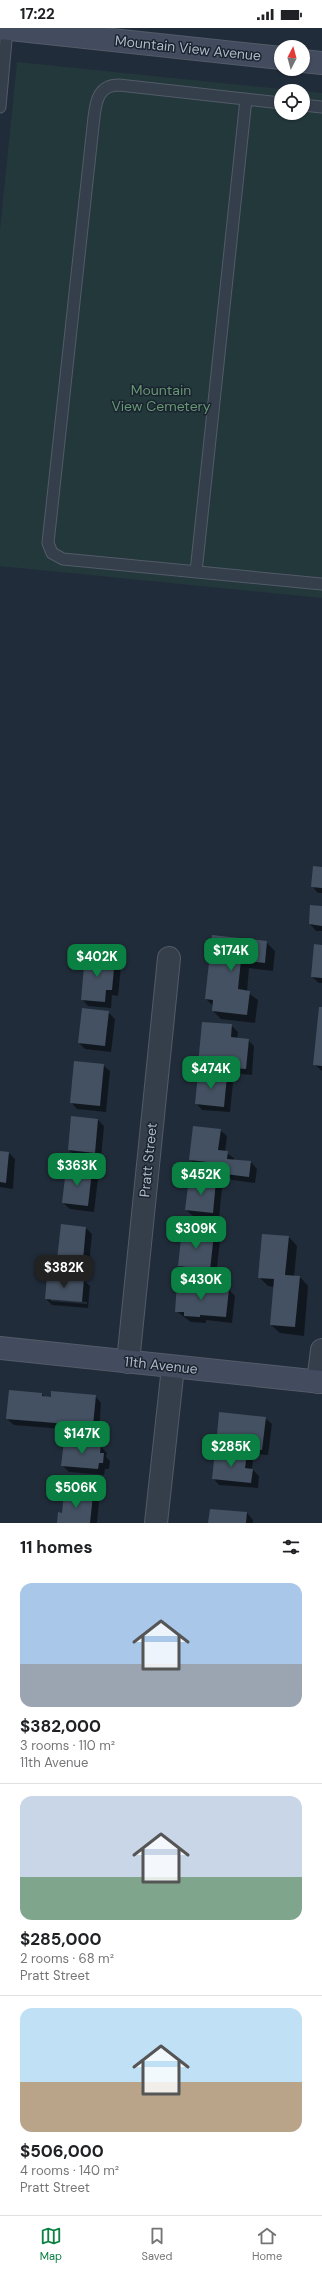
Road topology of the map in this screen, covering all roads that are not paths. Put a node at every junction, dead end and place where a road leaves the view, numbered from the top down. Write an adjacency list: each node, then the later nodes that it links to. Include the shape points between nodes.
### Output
1 (3, 28): 2 (street, Mountain View Avenue); 8 (lane)
2 (274, 57)
3 (310, 62): 4 (street)
4 (322, 63)
5 (246, 99): 6 (lane); 10 (lane); 10 (lane, via 119,85 105,88 98,99 49,538 52,553 63,559)
6 (274, 102)
7 (310, 106): 9 (lane)
8 (0, 107)
9 (322, 107)
10 (196, 572): 11 (lane)
11 (322, 584)
12 (169, 958): 15 (street, Pratt Street)
13 (0, 1348): 15 (street, 11th Avenue)
14 (322, 1350): 17 (street)
15 (128, 1362): 16 (street, 11th Avenue)
16 (173, 1366): 17 (street, 11th Avenue); 18 (street)
17 (320, 1382)
18 (156, 1523)

